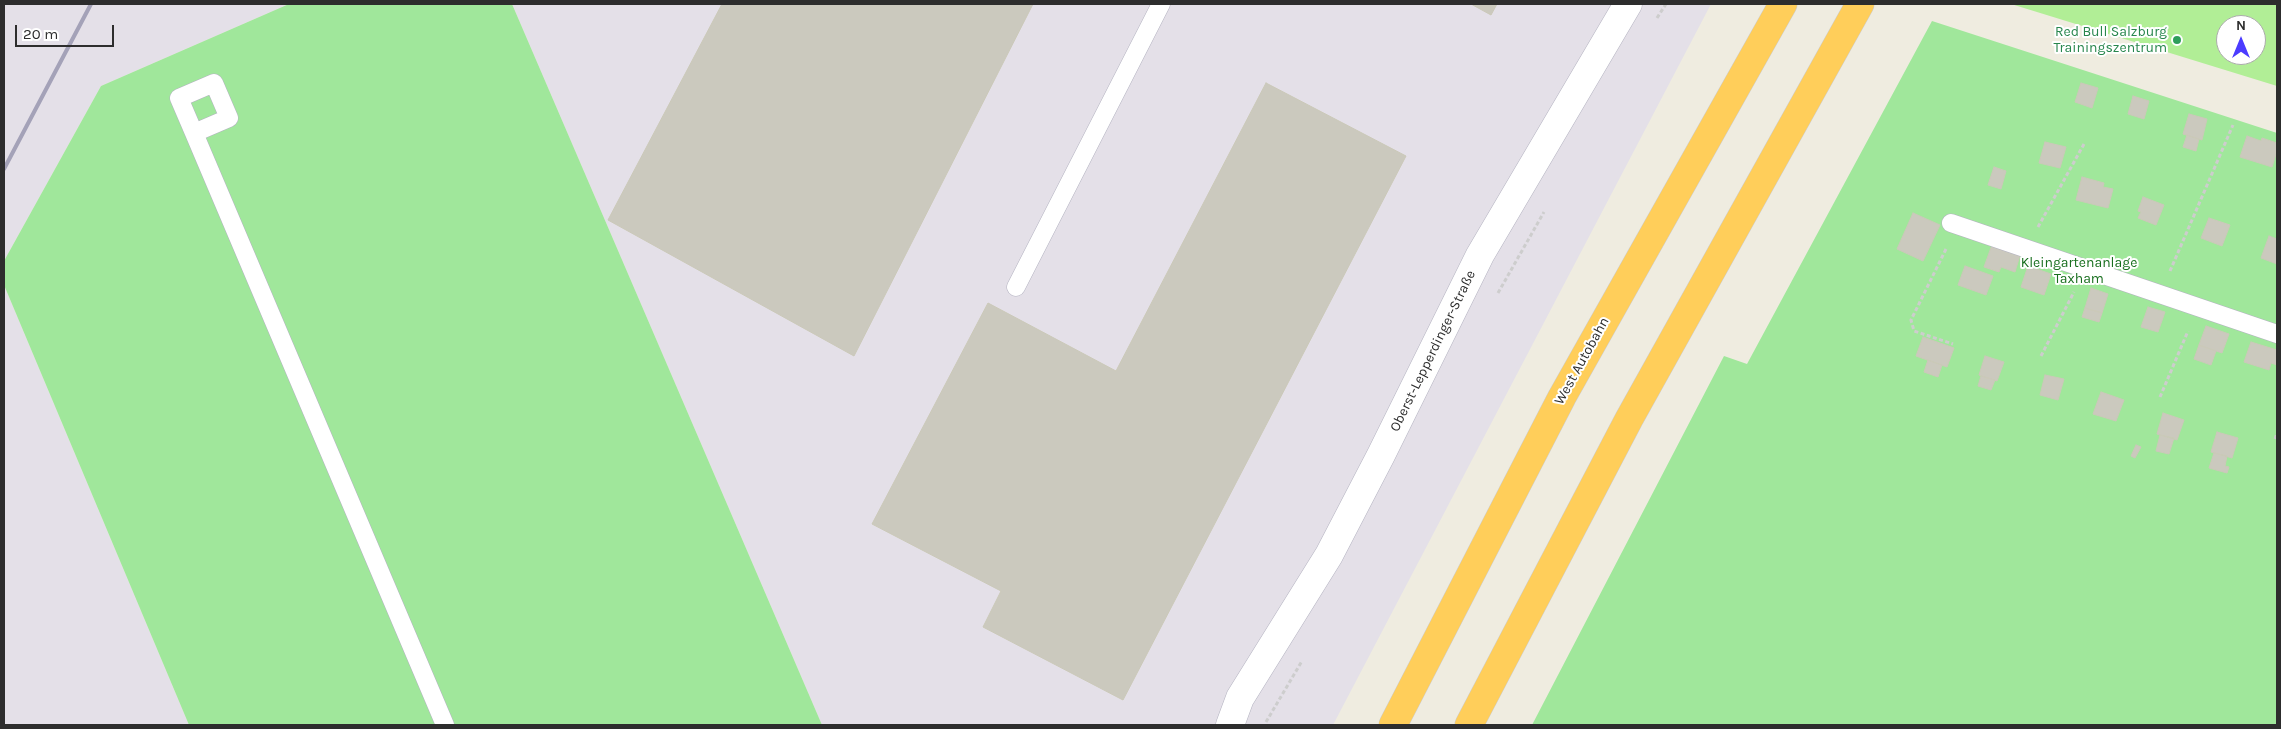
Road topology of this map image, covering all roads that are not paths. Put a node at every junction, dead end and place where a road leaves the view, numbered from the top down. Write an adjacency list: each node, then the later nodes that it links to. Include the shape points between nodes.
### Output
1 (1161, 4): 7 (lane)
2 (1628, 4): 9 (street, Oberst-Lepperdinger-Straße, via 1480,255 1329,555)
3 (1783, 4): 13 (highway, West Autobahn, via 1562,397)
4 (1860, 4): 14 (highway, via 1630,419)
5 (194, 132): 10 (lane)
6 (1956, 225): 8 (lane)
7 (1016, 286)
8 (2277, 334)
9 (1240, 698): 11 (street, Oberst-Lepperdinger-Straße); 12 (street, Oberst-Lepperdinger-Straße)
10 (446, 725)
11 (1208, 725)
12 (1230, 725)
13 (1392, 725)
14 (1469, 725)

